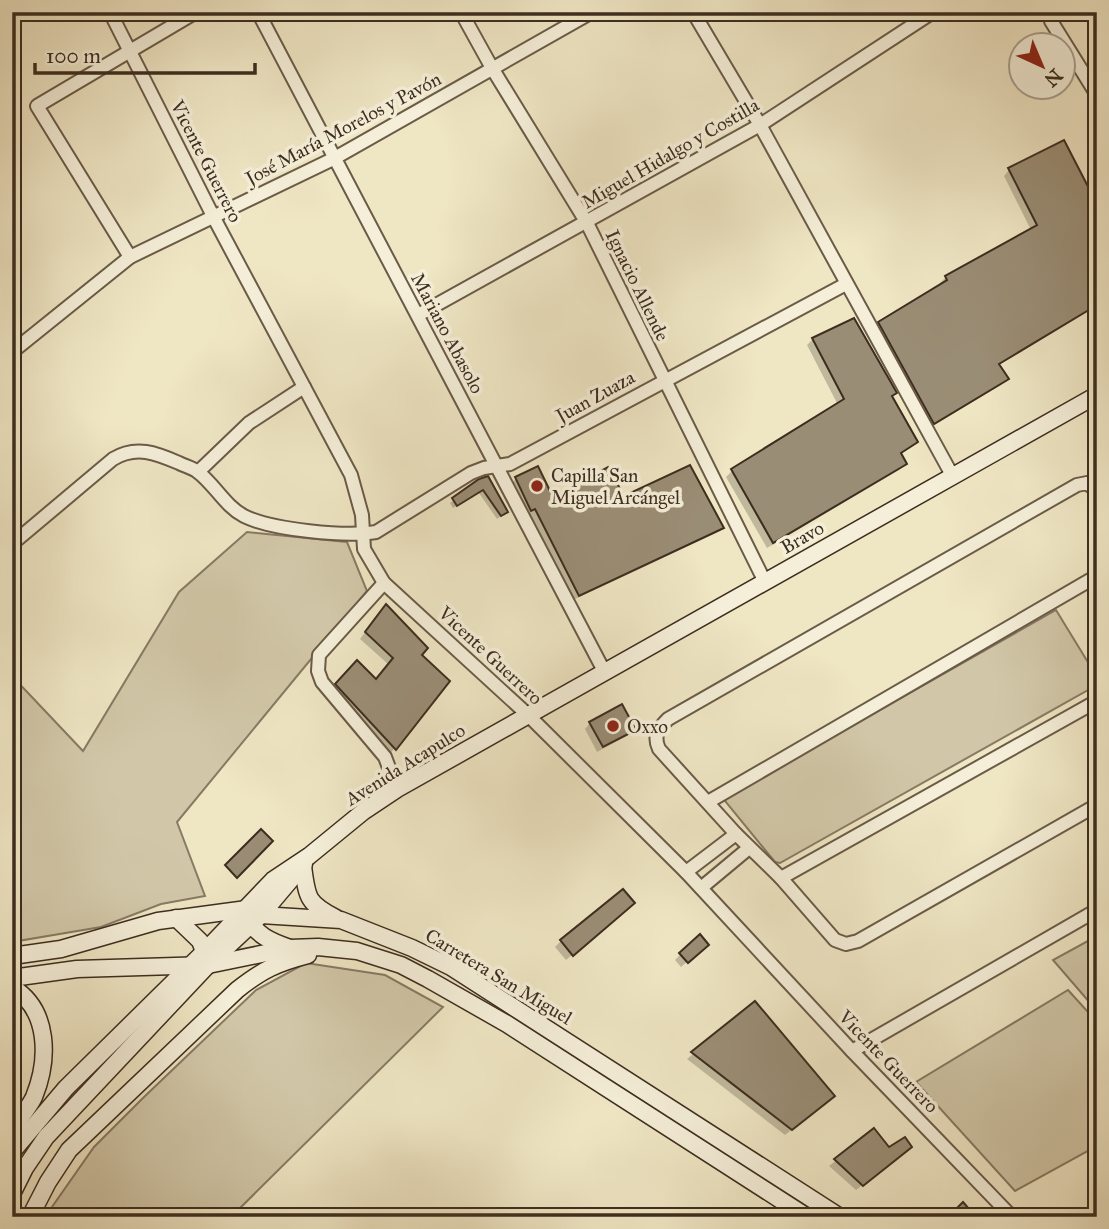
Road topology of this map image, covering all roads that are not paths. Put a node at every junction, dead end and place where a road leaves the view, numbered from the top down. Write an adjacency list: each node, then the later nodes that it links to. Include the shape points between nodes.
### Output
1 (110, 12): 9 (street, Vicente Guerrero)
2 (196, 12): 9 (street)
3 (258, 12): 13 (street, Mariano Abasolo)
4 (461, 12): 10 (street, Ignacio Allende)
5 (592, 12): 10 (street, José María Morelos y Pavón)
6 (693, 12): 12 (street)
7 (1052, 12): 11 (street, via 1051,21)
8 (931, 13): 12 (street, Miguel Hidalgo y Costilla)
9 (131, 52): 14 (street, Vicente Guerrero); 16 (street, via 37,106)
10 (492, 68): 13 (street, José María Morelos y Pavón); 15 (street, Ignacio Allende)
11 (1097, 95)
12 (760, 125): 15 (street, Miguel Hidalgo y Costilla); 17 (street)
13 (334, 159): 14 (street, José María Morelos y Pavón); 18 (street, Mariano Abasolo)
14 (214, 218): 16 (street, José María Morelos y Pavón); 21 (street, Vicente Guerrero)
15 (587, 223): 18 (street, Miguel Hidalgo y Costilla); 20 (street, Ignacio Allende)
16 (130, 257): 19 (street, José María Morelos y Pavón)
17 (846, 284): 20 (street, Juan Zuaza); 25 (street)
18 (418, 315): 23 (street, Mariano Abasolo)
19 (12, 352)
20 (664, 380): 23 (street, Juan Zuaza, via 510,464); 30 (street, Ignacio Allende)
21 (304, 387): 24 (street, via 249,422); 27 (street, Vicente Guerrero, via 351,475)
22 (1097, 396): 25 (main road, Bravo)
23 (497, 466): 27 (street, Juan Zuaza, via 471,473 376,532); 32 (street, Mariano Abasolo)
24 (198, 472): 27 (street, via 243,516 282,527); 28 (street, via 153,452 122,454)
25 (952, 475): 30 (main road, Bravo)
26 (1097, 491): 36 (street, via 1087,483 1077,485 668,719 655,741)
27 (362, 534): 31 (street, Vicente Guerrero, via 364,549)
28 (12, 544)
29 (1097, 576): 36 (street)
30 (765, 582): 32 (main road, Bravo)
31 (384, 583): 34 (street, Vicente Guerrero); 35 (street, via 319,655 318,671 321,682 385,757)
32 (604, 671): 34 (main road, Bravo)
33 (1097, 701): 42 (street)
34 (528, 715): 35 (main road, Avenida Acapulco); 41 (street, Vicente Guerrero)
35 (397, 789): 40 (main road, Avenida Acapulco)
36 (708, 802): 38 (street)
37 (1097, 805): 42 (street, via 846,944 835,940)
38 (736, 834): 39 (street); 41 (street)
39 (749, 848): 42 (street); 44 (street)
40 (306, 861): 43 (main road, Avenida Acapulco); 47 (main road, Avenida Acapulco); 49 (main road, via 306,892 315,907)
41 (686, 872): 44 (street, Vicente Guerrero)
42 (781, 878)
43 (273, 880): 46 (main road); 47 (main road, Avenida Acapulco)
44 (701, 888): 57 (street, Vicente Guerrero)
45 (1097, 910): 57 (street)
46 (202, 915): 47 (main road, Carretera San Miguel); 48 (main road, Carretera San Miguel)
47 (253, 916): 49 (main road, Carretera San Miguel); 50 (main road, via 270,941); 53 (main road)
48 (176, 918): 52 (main road, Carretera San Miguel, via 61,949); 53 (main road, via 200,941)
49 (341, 920): 63 (main road, Carretera San Miguel, via 451,967)
50 (290, 948): 51 (main road, Carretera San Miguel); 53 (main road, Carretera San Miguel)
51 (357, 951): 61 (main road, via 311,954 280,962 237,990 69,1150); 62 (main road, Carretera San Miguel, via 401,965 507,1024)
52 (12, 956)
53 (207, 958): 54 (main road, Carretera San Miguel); 60 (main road, via 46,1137)
54 (190, 966): 55 (main road, Carretera San Miguel, via 76,969); 59 (main road, via 66,1088)
55 (12, 978)
56 (12, 987): 58 (main road, via 37,1014 44,1052 33,1099)
57 (852, 1051): 64 (street, Vicente Guerrero)
58 (12, 1135)
59 (12, 1152)
60 (12, 1194)
61 (30, 1217)
62 (807, 1217)
63 (840, 1217)
64 (1012, 1217)

